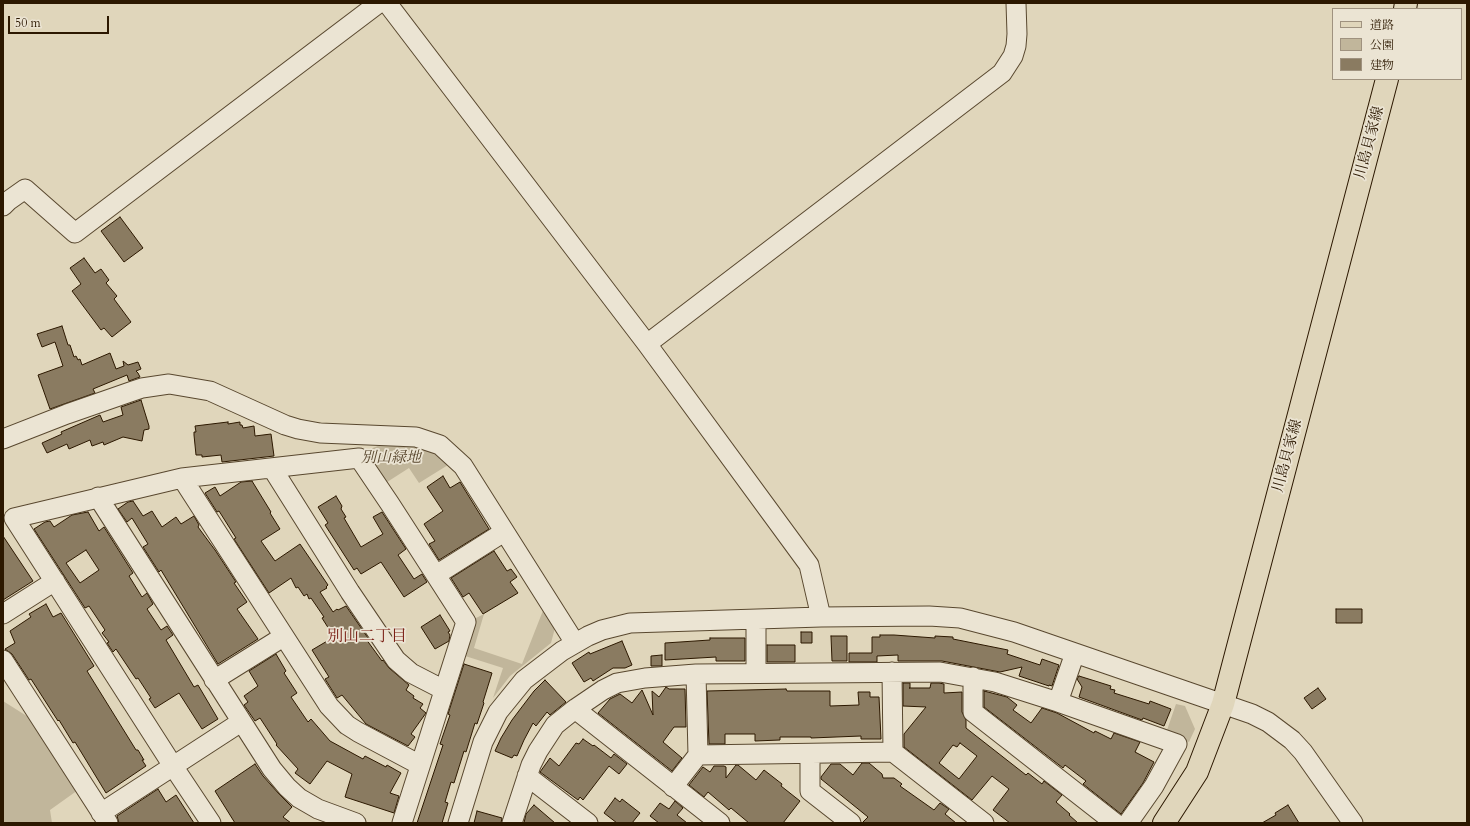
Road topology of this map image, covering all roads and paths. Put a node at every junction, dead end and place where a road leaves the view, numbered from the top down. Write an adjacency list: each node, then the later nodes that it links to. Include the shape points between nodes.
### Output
1 (379, 3): 5 (street, via 76,233 25,189)
2 (387, 3): 6 (street)
3 (1016, 3): 6 (street, via 1016,46 1002,73)
4 (1387, 80): 28 (main road, 川島貝家線)
5 (3, 206)
6 (647, 344): 15 (street, via 809,565)
7 (3, 439): 11 (street, via 142,388 169,384 210,391 298,429 320,433 416,437 440,445 463,466)
8 (272, 468): 9 (street); 12 (street, via 359,458); 26 (street, via 396,660 411,674)
9 (182, 478): 10 (street); 17 (street)
10 (98, 497): 13 (street, via 14,518); 25 (street)
11 (504, 532): 12 (street); 18 (street)
12 (436, 575): 26 (street, via 466,622)
13 (55, 581): 14 (street); 35 (street)
14 (3, 614)
15 (821, 617): 16 (street); 19 (street, via 960,618 1014,632)
16 (756, 620): 18 (street, via 630,623 602,630); 22 (street)
17 (283, 637): 25 (street); 34 (street, via 329,706 347,725)
18 (575, 643): 42 (street, via 524,680 498,712 483,742)
19 (1075, 653): 27 (street); 28 (street)
20 (3, 660): 38 (street)
21 (892, 672): 22 (street); 24 (street, via 940,672); 31 (street)
22 (756, 673): 23 (street)
23 (696, 674): 29 (street, via 661,676 617,684 603,690); 33 (street)
24 (973, 677): 27 (street); 48 (street, via 973,712)
25 (214, 680): 30 (street)
26 (444, 690): 34 (street)
27 (1058, 702): 49 (street, via 1177,744 1154,786)
28 (1223, 704): 50 (main road, 川島貝家線, via 1197,772); 51 (street, via 1268,722 1292,740)
29 (575, 709): 36 (street, via 555,725 545,738); 37 (street)
30 (241, 722): 35 (street); 40 (street, via 272,769 291,791 318,809)
31 (893, 752): 32 (street); 47 (street)
32 (810, 754): 33 (street); 46 (street, via 810,791)
33 (698, 755): 37 (street)
34 (420, 765): 41 (street)
35 (173, 766): 38 (street); 39 (street)
36 (527, 776): 43 (street); 44 (street)
37 (674, 787): 45 (street)
38 (104, 818)
39 (211, 823)
40 (356, 823)
41 (402, 823)
42 (458, 823)
43 (512, 823)
44 (588, 823)
45 (720, 823)
46 (851, 823)
47 (984, 823)
48 (1115, 823)
49 (1128, 823)
50 (1164, 823)
51 (1353, 823)

